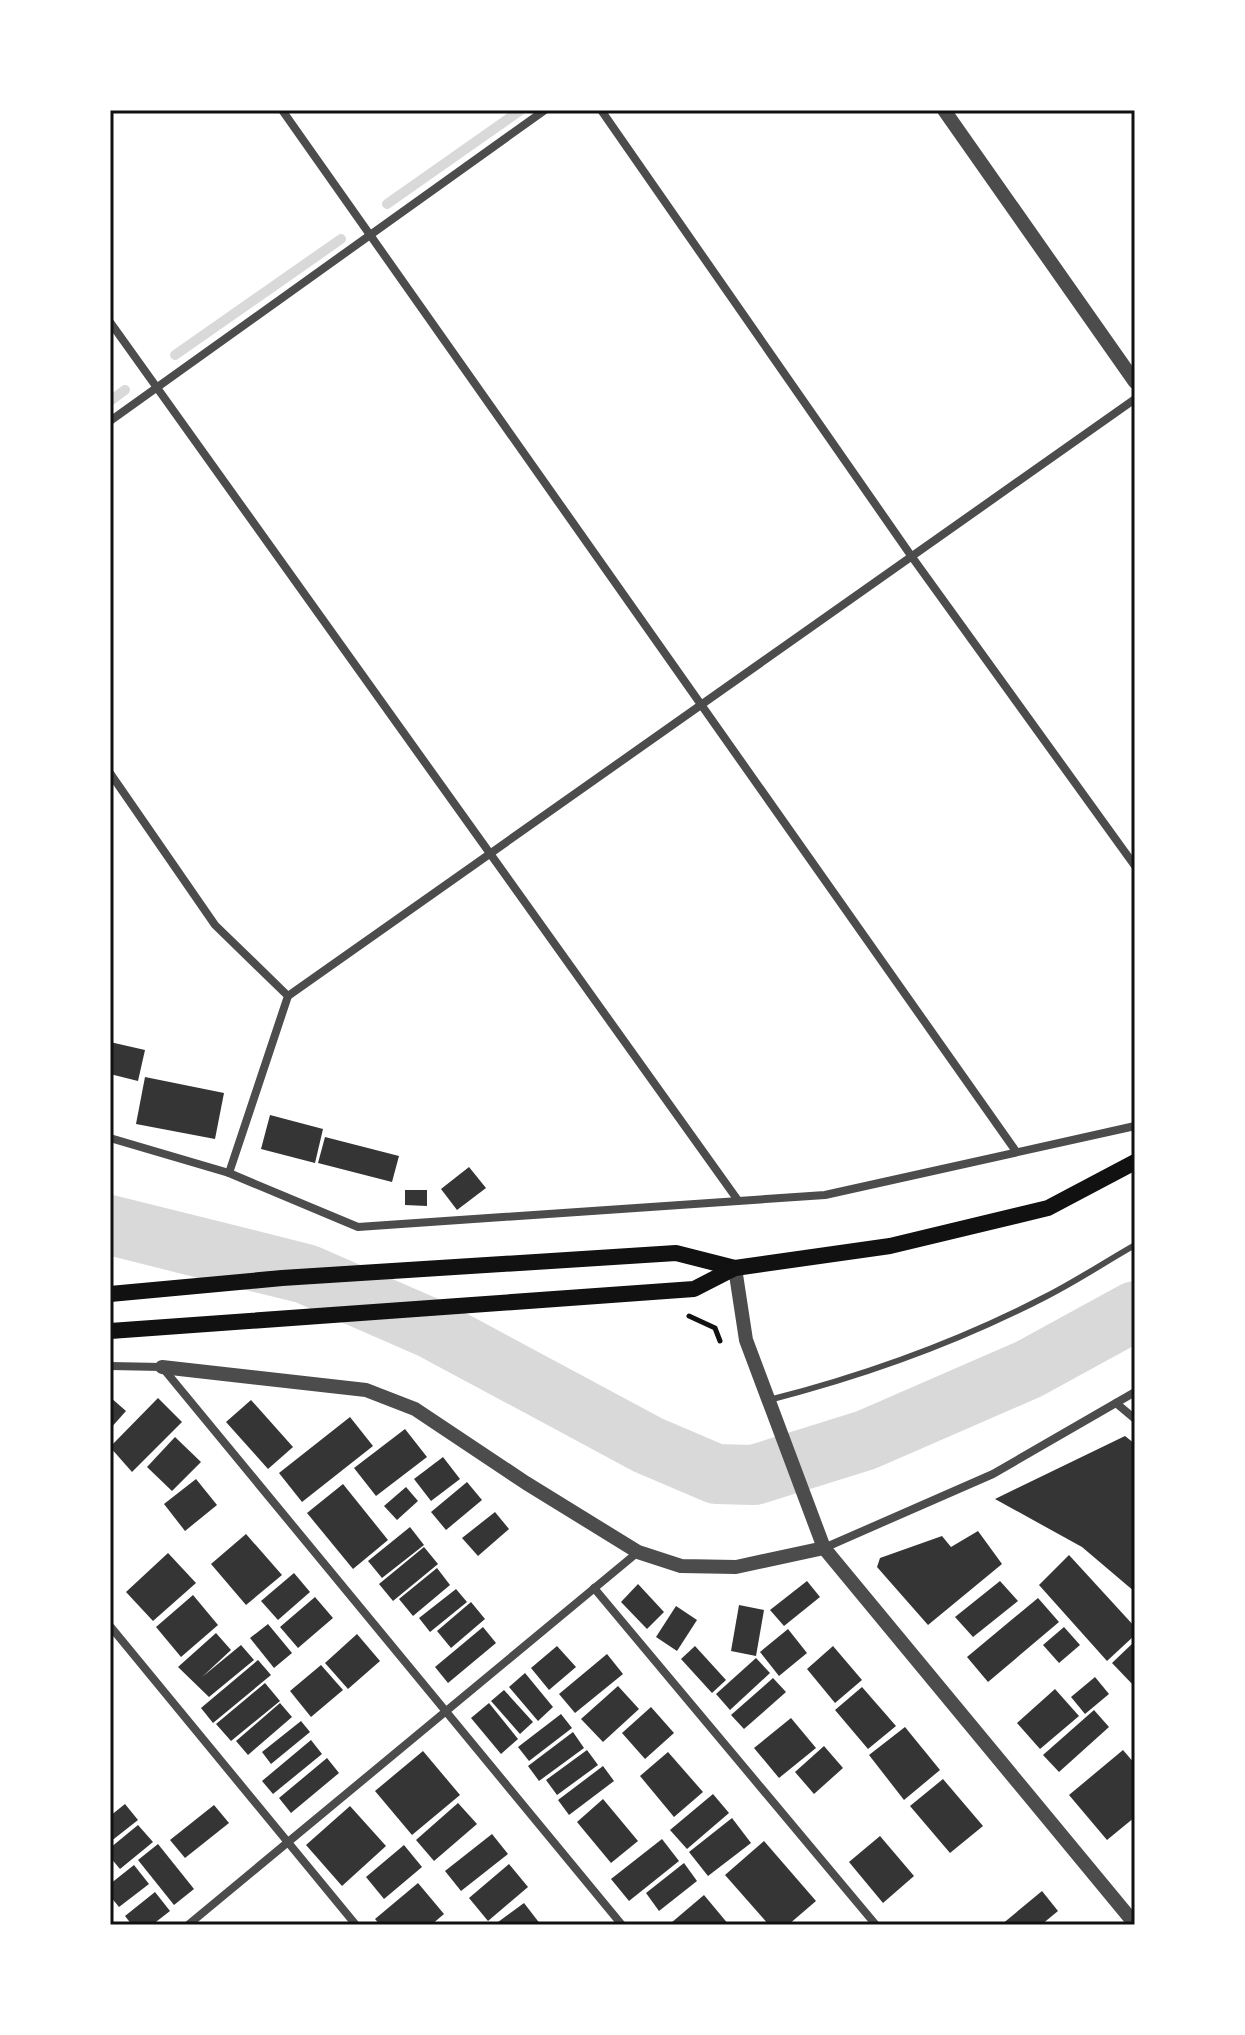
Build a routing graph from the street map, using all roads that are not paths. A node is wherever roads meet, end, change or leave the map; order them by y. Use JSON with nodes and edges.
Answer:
{"nodes":[{"id":1,"x":282,"y":110,"type":"edge"},
{"id":2,"x":545,"y":110,"type":"edge"},
{"id":3,"x":601,"y":110,"type":"edge"},
{"id":4,"x":944,"y":110,"type":"edge"},
{"id":5,"x":373,"y":234,"type":"junction"},
{"id":6,"x":110,"y":322,"type":"edge"},
{"id":7,"x":1135,"y":382,"type":"edge"},
{"id":8,"x":157,"y":388,"type":"junction"},
{"id":9,"x":1135,"y":399,"type":"edge"},
{"id":10,"x":110,"y":421,"type":"edge"},
{"id":11,"x":912,"y":557,"type":"junction"},
{"id":12,"x":704,"y":706,"type":"junction"},
{"id":13,"x":110,"y":773,"type":"edge"},
{"id":14,"x":491,"y":854,"type":"junction"},
{"id":15,"x":1135,"y":866,"type":"edge"},
{"id":16,"x":288,"y":996,"type":"junction"},
{"id":17,"x":1135,"y":1126,"type":"edge"},
{"id":18,"x":110,"y":1138,"type":"edge"},
{"id":19,"x":1015,"y":1150,"type":"junction"},
{"id":20,"x":1135,"y":1162,"type":"edge"},
{"id":21,"x":229,"y":1173,"type":"junction"},
{"id":22,"x":737,"y":1199,"type":"junction"},
{"id":23,"x":1135,"y":1245,"type":"edge"},
{"id":24,"x":735,"y":1268,"type":"junction"},
{"id":25,"x":110,"y":1294,"type":"edge"},
{"id":26,"x":110,"y":1331,"type":"edge"},
{"id":27,"x":110,"y":1366,"type":"edge"},
{"id":28,"x":162,"y":1367,"type":"junction"},
{"id":29,"x":1135,"y":1392,"type":"edge"},
{"id":30,"x":769,"y":1400,"type":"junction"},
{"id":31,"x":1116,"y":1403,"type":"junction"},
{"id":32,"x":1135,"y":1419,"type":"edge"},
{"id":33,"x":824,"y":1548,"type":"junction"},
{"id":34,"x":638,"y":1552,"type":"junction"},
{"id":35,"x":594,"y":1588,"type":"junction"},
{"id":36,"x":110,"y":1626,"type":"edge"},
{"id":37,"x":445,"y":1711,"type":"junction"},
{"id":38,"x":287,"y":1843,"type":"junction"},
{"id":39,"x":1135,"y":1924,"type":"edge"},
{"id":40,"x":188,"y":1925,"type":"edge"},
{"id":41,"x":356,"y":1925,"type":"edge"},
{"id":42,"x":622,"y":1925,"type":"edge"},
{"id":43,"x":876,"y":1925,"type":"edge"}],
"edges":[{"from":1,"to":5,"type":"street"},
{"from":2,"to":5,"type":"street"},
{"from":3,"to":11,"type":"street"},
{"from":4,"to":7,"type":"street"},
{"from":5,"to":8,"type":"street"},
{"from":5,"to":12,"type":"street"},
{"from":6,"to":8,"type":"street"},
{"from":8,"to":10,"type":"street"},
{"from":8,"to":14,"type":"street"},
{"from":9,"to":11,"type":"street"},
{"from":11,"to":12,"type":"street"},
{"from":11,"to":15,"type":"street"},
{"from":12,"to":14,"type":"street"},
{"from":12,"to":19,"type":"street"},
{"from":13,"to":16,"type":"street"},
{"from":14,"to":16,"type":"street"},
{"from":14,"to":22,"type":"street"},
{"from":16,"to":21,"type":"street"},
{"from":17,"to":19,"type":"street"},
{"from":18,"to":21,"type":"street"},
{"from":19,"to":22,"type":"street"},
{"from":20,"to":24,"type":"main road"},
{"from":21,"to":22,"type":"street"},
{"from":23,"to":30,"type":"lane"},
{"from":24,"to":25,"type":"main road"},
{"from":24,"to":26,"type":"main road"},
{"from":24,"to":30,"type":"street"},
{"from":27,"to":28,"type":"street"},
{"from":28,"to":34,"type":"street"},
{"from":28,"to":37,"type":"street"},
{"from":29,"to":31,"type":"street"},
{"from":30,"to":33,"type":"street"},
{"from":31,"to":32,"type":"street"},
{"from":31,"to":33,"type":"street"},
{"from":33,"to":34,"type":"street"},
{"from":33,"to":39,"type":"street"},
{"from":34,"to":35,"type":"street"},
{"from":35,"to":37,"type":"street"},
{"from":35,"to":43,"type":"street"},
{"from":36,"to":38,"type":"street"},
{"from":37,"to":38,"type":"street"},
{"from":37,"to":42,"type":"street"},
{"from":38,"to":40,"type":"street"},
{"from":38,"to":41,"type":"street"}]}
